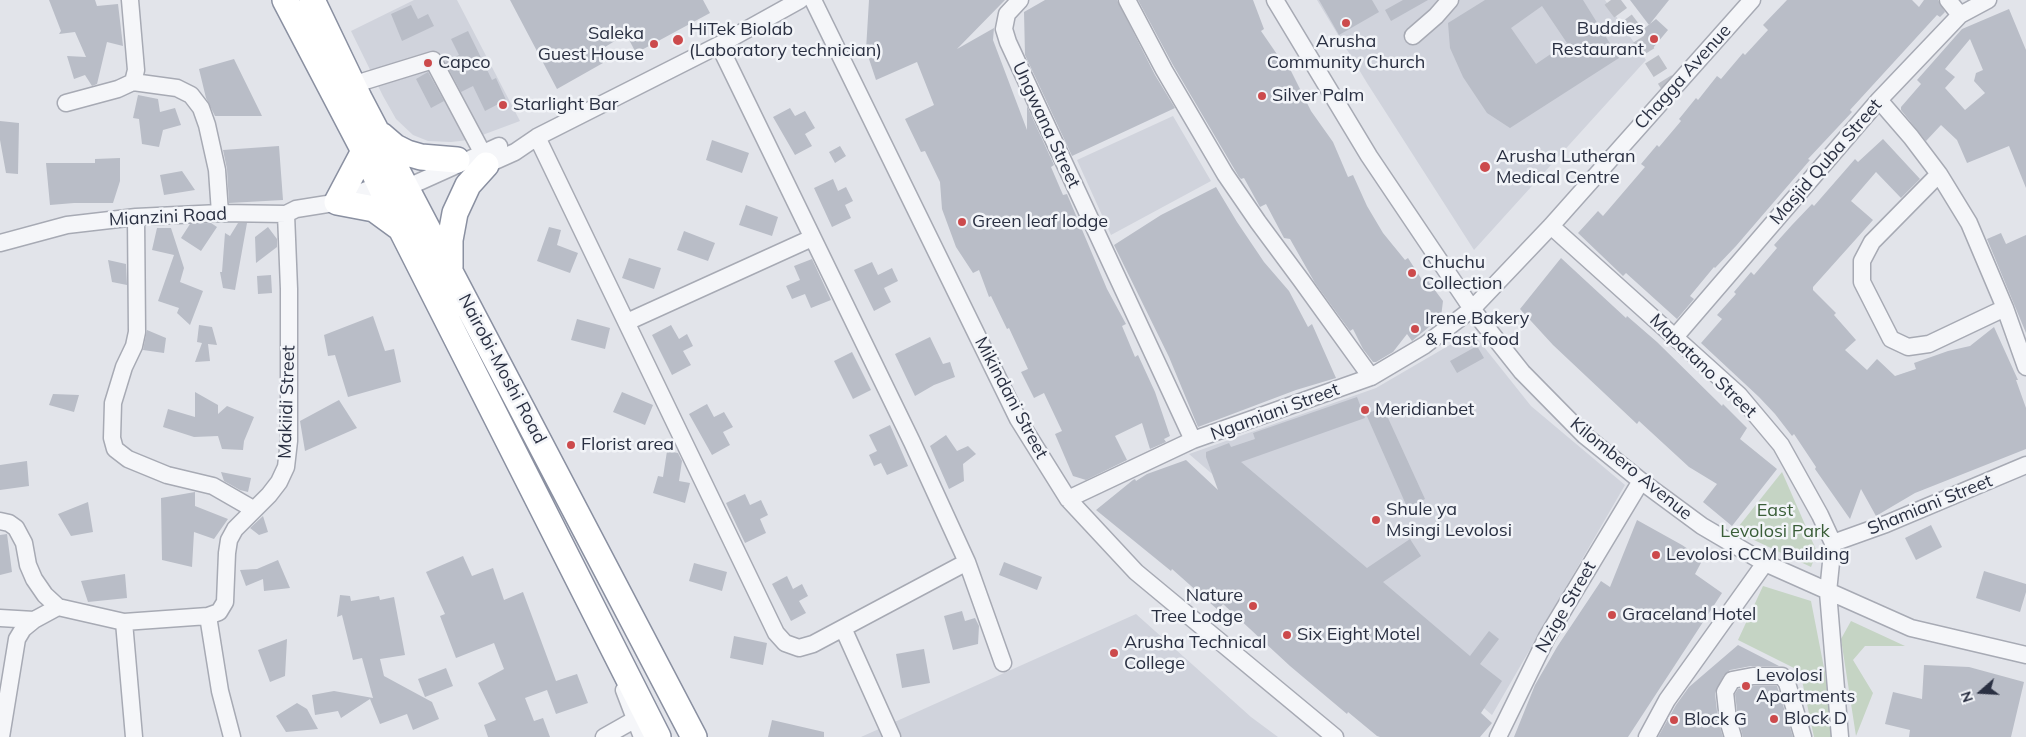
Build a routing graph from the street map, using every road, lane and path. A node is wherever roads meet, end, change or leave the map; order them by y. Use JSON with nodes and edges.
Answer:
{"nodes":[{"id":1,"x":130,"y":0,"type":"edge"},
{"id":2,"x":284,"y":0,"type":"edge"},
{"id":3,"x":312,"y":0,"type":"edge"},
{"id":4,"x":800,"y":0,"type":"edge"},
{"id":5,"x":812,"y":0,"type":"edge"},
{"id":6,"x":1020,"y":0,"type":"edge"},
{"id":7,"x":1127,"y":0,"type":"edge"},
{"id":8,"x":1275,"y":0,"type":"edge"},
{"id":9,"x":1450,"y":0,"type":"edge"},
{"id":10,"x":1752,"y":0,"type":"edge"},
{"id":11,"x":1948,"y":0,"type":"edge"},
{"id":12,"x":1988,"y":0,"type":"edge"},
{"id":13,"x":1960,"y":15,"type":"junction"},
{"id":14,"x":1412,"y":36,"type":"dead end"},
{"id":15,"x":719,"y":45,"type":"junction"},
{"id":16,"x":133,"y":82,"type":"junction"},
{"id":17,"x":352,"y":85,"type":"junction"},
{"id":18,"x":1878,"y":100,"type":"junction"},
{"id":19,"x":66,"y":103,"type":"dead end"},
{"id":20,"x":376,"y":129,"type":"junction"},
{"id":21,"x":537,"y":137,"type":"junction"},
{"id":22,"x":364,"y":151,"type":"junction"},
{"id":23,"x":489,"y":155,"type":"junction"},
{"id":24,"x":457,"y":160,"type":"junction"},
{"id":25,"x":1939,"y":174,"type":"junction"},
{"id":26,"x":393,"y":187,"type":"junction"},
{"id":27,"x":337,"y":202,"type":"junction"},
{"id":28,"x":220,"y":213,"type":"junction"},
{"id":29,"x":286,"y":214,"type":"junction"},
{"id":30,"x":136,"y":217,"type":"junction"},
{"id":31,"x":1550,"y":226,"type":"junction"},
{"id":32,"x":402,"y":230,"type":"junction"},
{"id":33,"x":812,"y":238,"type":"junction"},
{"id":34,"x":0,"y":243,"type":"edge"},
{"id":35,"x":450,"y":271,"type":"junction"},
{"id":36,"x":2005,"y":308,"type":"junction"},
{"id":37,"x":1472,"y":309,"type":"junction"},
{"id":38,"x":627,"y":322,"type":"junction"},
{"id":39,"x":1675,"y":337,"type":"junction"},
{"id":40,"x":2026,"y":368,"type":"edge"},
{"id":41,"x":1371,"y":377,"type":"junction"},
{"id":42,"x":1194,"y":440,"type":"junction"},
{"id":43,"x":2026,"y":465,"type":"edge"},
{"id":44,"x":1641,"y":481,"type":"junction"},
{"id":45,"x":1068,"y":499,"type":"junction"},
{"id":46,"x":253,"y":509,"type":"junction"},
{"id":47,"x":0,"y":521,"type":"edge"},
{"id":48,"x":1833,"y":543,"type":"junction"},
{"id":49,"x":967,"y":562,"type":"junction"},
{"id":50,"x":1765,"y":562,"type":"junction"},
{"id":51,"x":1828,"y":592,"type":"junction"},
{"id":52,"x":58,"y":607,"type":"junction"},
{"id":53,"x":208,"y":616,"type":"junction"},
{"id":54,"x":0,"y":618,"type":"edge"},
{"id":55,"x":34,"y":620,"type":"junction"},
{"id":56,"x":124,"y":622,"type":"junction"},
{"id":57,"x":602,"y":625,"type":"junction"},
{"id":58,"x":843,"y":628,"type":"junction"},
{"id":59,"x":2026,"y":655,"type":"edge"},
{"id":60,"x":1003,"y":663,"type":"dead end"},
{"id":61,"x":634,"y":720,"type":"junction"},
{"id":62,"x":1728,"y":720,"type":"junction"},
{"id":63,"x":1,"y":737,"type":"edge"},
{"id":64,"x":134,"y":737,"type":"edge"},
{"id":65,"x":232,"y":737,"type":"edge"},
{"id":66,"x":604,"y":737,"type":"edge"},
{"id":67,"x":642,"y":737,"type":"edge"},
{"id":68,"x":658,"y":737,"type":"edge"},
{"id":69,"x":694,"y":737,"type":"edge"},
{"id":70,"x":892,"y":737,"type":"edge"},
{"id":71,"x":1335,"y":737,"type":"edge"},
{"id":72,"x":1498,"y":737,"type":"edge"},
{"id":73,"x":1647,"y":737,"type":"edge"},
{"id":74,"x":1718,"y":737,"type":"edge"},
{"id":75,"x":1732,"y":737,"type":"edge"},
{"id":76,"x":1803,"y":737,"type":"edge"},
{"id":77,"x":1840,"y":737,"type":"edge"}],
"edges":[{"from":1,"to":16,"type":"street"},
{"from":2,"to":22,"type":"highway","name":"Nairobi-Moshi Road"},
{"from":3,"to":17,"type":"highway","name":"Nairobi-Moshi Road"},
{"from":4,"to":15,"type":"street"},
{"from":5,"to":45,"type":"street","name":"Mikindani Street"},
{"from":6,"to":42,"type":"street","name":"Ungwana Street"},
{"from":7,"to":41,"type":"street"},
{"from":8,"to":37,"type":"street","name":"Kilombero Avenue"},
{"from":9,"to":14,"type":"street"},
{"from":10,"to":31,"type":"street","name":"Chagga Avenue"},
{"from":11,"to":13,"type":"street"},
{"from":12,"to":13,"type":"street","name":"Masjid Quba Street"},
{"from":13,"to":18,"type":"street","name":"Masjid Quba Street"},
{"from":15,"to":21,"type":"street"},
{"from":15,"to":33,"type":"street"},
{"from":16,"to":19,"type":"street"},
{"from":16,"to":28,"type":"street"},
{"from":17,"to":20,"type":"highway","name":"Nairobi-Moshi Road"},
{"from":17,"to":23,"type":"street"},
{"from":18,"to":25,"type":"street"},
{"from":18,"to":39,"type":"street","name":"Masjid Quba Street"},
{"from":20,"to":24,"type":"highway"},
{"from":20,"to":26,"type":"highway","name":"Nairobi-Moshi Road"},
{"from":21,"to":23,"type":"street"},
{"from":21,"to":23,"type":"street"},
{"from":21,"to":38,"type":"street"},
{"from":22,"to":26,"type":"highway","name":"Nairobi-Moshi Road"},
{"from":22,"to":27,"type":"highway"},
{"from":23,"to":24,"type":"street"},
{"from":23,"to":26,"type":"street"},
{"from":23,"to":35,"type":"highway"},
{"from":24,"to":26,"type":"street"},
{"from":25,"to":36,"type":"street"},
{"from":25,"to":36,"type":"street"},
{"from":26,"to":27,"type":"street","name":"Mianzini Road"},
{"from":26,"to":32,"type":"highway","name":"Nairobi-Moshi Road"},
{"from":26,"to":35,"type":"highway","name":"Nairobi-Moshi Road"},
{"from":27,"to":29,"type":"street","name":"Mianzini Road"},
{"from":27,"to":32,"type":"highway"},
{"from":28,"to":29,"type":"street","name":"Mianzini Road"},
{"from":28,"to":30,"type":"street","name":"Mianzini Road"},
{"from":29,"to":46,"type":"street","name":"Makiidi Street"},
{"from":30,"to":34,"type":"street","name":"Mianzini Road"},
{"from":30,"to":46,"type":"street"},
{"from":31,"to":37,"type":"street","name":"Chagga Avenue"},
{"from":31,"to":39,"type":"street","name":"Mapatano Street"},
{"from":32,"to":57,"type":"highway","name":"Nairobi-Moshi Road"},
{"from":33,"to":38,"type":"street"},
{"from":33,"to":49,"type":"street"},
{"from":35,"to":69,"type":"highway","name":"Nairobi-Moshi Road"},
{"from":36,"to":40,"type":"street"},
{"from":37,"to":41,"type":"street","name":"Ngamiani Street"},
{"from":37,"to":44,"type":"street","name":"Kilombero Avenue"},
{"from":38,"to":58,"type":"street"},
{"from":39,"to":48,"type":"street","name":"Mapatano Street"},
{"from":41,"to":42,"type":"street","name":"Ngamiani Street"},
{"from":42,"to":45,"type":"street","name":"Ngamiani Street"},
{"from":43,"to":48,"type":"street","name":"Shamiani Street"},
{"from":44,"to":50,"type":"street","name":"Kilombero Avenue"},
{"from":44,"to":72,"type":"street","name":"Nzige Street"},
{"from":45,"to":71,"type":"street","name":"Mikindani Street"},
{"from":46,"to":53,"type":"street","name":"Makiidi Street"},
{"from":47,"to":52,"type":"street"},
{"from":48,"to":51,"type":"street"},
{"from":49,"to":58,"type":"street"},
{"from":49,"to":60,"type":"street"},
{"from":50,"to":51,"type":"street","name":"Kilombero Avenue"},
{"from":50,"to":73,"type":"street"},
{"from":51,"to":59,"type":"street","name":"Kilombero Avenue"},
{"from":51,"to":77,"type":"street"},
{"from":52,"to":55,"type":"street"},
{"from":52,"to":56,"type":"street"},
{"from":53,"to":56,"type":"street"},
{"from":53,"to":65,"type":"street"},
{"from":54,"to":55,"type":"street"},
{"from":55,"to":63,"type":"street"},
{"from":56,"to":64,"type":"street"},
{"from":57,"to":61,"type":"street"},
{"from":57,"to":68,"type":"highway","name":"Nairobi-Moshi Road"},
{"from":58,"to":70,"type":"street"},
{"from":61,"to":66,"type":"street"},
{"from":61,"to":67,"type":"street"},
{"from":62,"to":74,"type":"street"},
{"from":62,"to":75,"type":"street"},
{"from":62,"to":76,"type":"street"}]}
